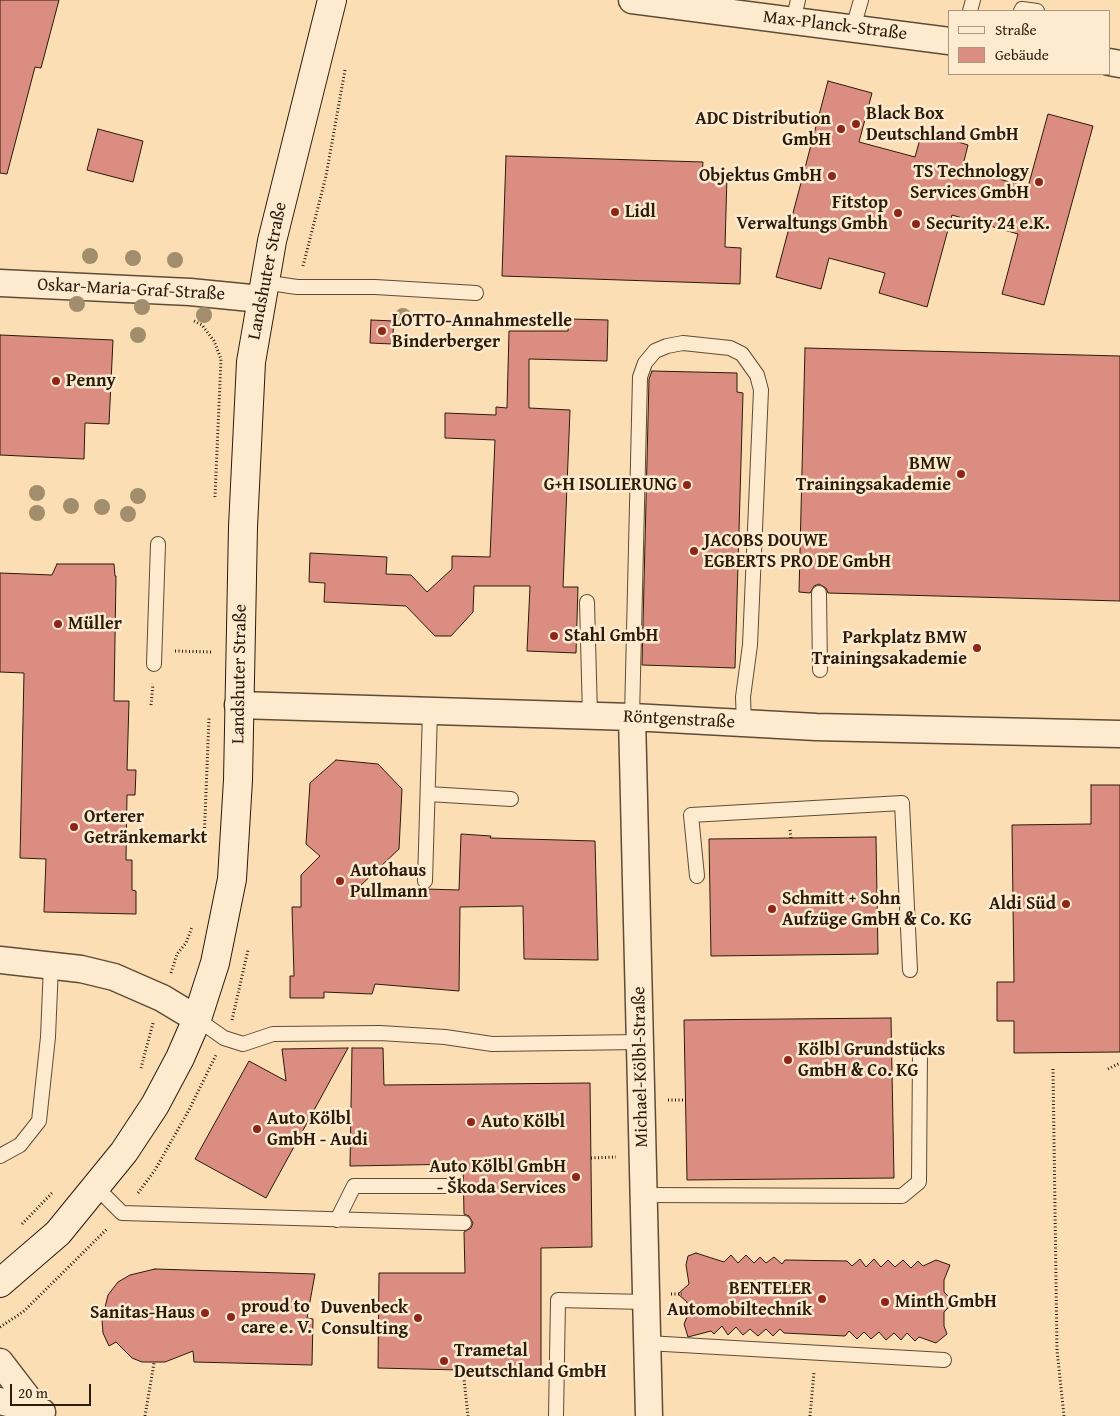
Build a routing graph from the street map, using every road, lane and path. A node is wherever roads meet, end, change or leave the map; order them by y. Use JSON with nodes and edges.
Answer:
{"nodes":[{"id":1,"x":332,"y":0,"type":"edge"},
{"id":2,"x":632,"y":0,"type":"edge"},
{"id":3,"x":860,"y":0,"type":"edge"},
{"id":4,"x":795,"y":10,"type":"edge"},
{"id":5,"x":853,"y":28,"type":"junction"},
{"id":6,"x":948,"y":41,"type":"edge"},
{"id":7,"x":346,"y":67,"type":"dead end"},
{"id":8,"x":312,"y":238,"type":"dead end"},
{"id":9,"x":0,"y":283,"type":"edge"},
{"id":10,"x":262,"y":291,"type":"junction"},
{"id":11,"x":190,"y":292,"type":"junction"},
{"id":12,"x":476,"y":293,"type":"dead end"},
{"id":13,"x":214,"y":501,"type":"dead end"},
{"id":14,"x":158,"y":544,"type":"dead end"},
{"id":15,"x":819,"y":593,"type":"dead end"},
{"id":16,"x":587,"y":602,"type":"dead end"},
{"id":17,"x":212,"y":643,"type":"dead end"},
{"id":18,"x":212,"y":652,"type":"junction"},
{"id":19,"x":154,"y":657,"type":"joint"},
{"id":20,"x":212,"y":661,"type":"dead end"},
{"id":21,"x":820,"y":670,"type":"dead end"},
{"id":22,"x":238,"y":705,"type":"junction"},
{"id":23,"x":430,"y":711,"type":"junction"},
{"id":24,"x":210,"y":713,"type":"dead end"},
{"id":25,"x":590,"y":716,"type":"junction"},
{"id":26,"x":632,"y":718,"type":"junction"},
{"id":27,"x":744,"y":723,"type":"junction"},
{"id":28,"x":1120,"y":734,"type":"edge"},
{"id":29,"x":428,"y":794,"type":"junction"},
{"id":30,"x":511,"y":799,"type":"dead end"},
{"id":31,"x":204,"y":852,"type":"dead end"},
{"id":32,"x":697,"y":876,"type":"dead end"},
{"id":33,"x":425,"y":881,"type":"dead end"},
{"id":34,"x":193,"y":926,"type":"dead end"},
{"id":35,"x":0,"y":960,"type":"edge"},
{"id":36,"x":50,"y":964,"type":"junction"},
{"id":37,"x":910,"y":970,"type":"dead end"},
{"id":38,"x":162,"y":998,"type":"junction"},
{"id":39,"x":196,"y":1019,"type":"junction"},
{"id":40,"x":640,"y":1042,"type":"junction"},
{"id":41,"x":920,"y":1052,"type":"dead end"},
{"id":42,"x":1120,"y":1063,"type":"edge"},
{"id":43,"x":1053,"y":1069,"type":"dead end"},
{"id":44,"x":1108,"y":1069,"type":"dead end"},
{"id":45,"x":140,"y":1071,"type":"dead end"},
{"id":46,"x":662,"y":1100,"type":"dead end"},
{"id":47,"x":686,"y":1100,"type":"dead end"},
{"id":48,"x":0,"y":1156,"type":"edge"},
{"id":49,"x":624,"y":1156,"type":"dead end"},
{"id":50,"x":591,"y":1158,"type":"dead end"},
{"id":51,"x":450,"y":1186,"type":"dead end"},
{"id":52,"x":56,"y":1188,"type":"dead end"},
{"id":53,"x":97,"y":1188,"type":"junction"},
{"id":54,"x":644,"y":1195,"type":"junction"},
{"id":55,"x":337,"y":1220,"type":"junction"},
{"id":56,"x":464,"y":1223,"type":"dead end"},
{"id":57,"x":21,"y":1226,"type":"dead end"},
{"id":58,"x":0,"y":1283,"type":"edge"},
{"id":59,"x":646,"y":1302,"type":"junction"},
{"id":60,"x":647,"y":1343,"type":"junction"},
{"id":61,"x":944,"y":1360,"type":"dead end"},
{"id":62,"x":0,"y":1362,"type":"edge"},
{"id":63,"x":154,"y":1363,"type":"dead end"},
{"id":64,"x":814,"y":1369,"type":"dead end"},
{"id":65,"x":463,"y":1370,"type":"dead end"},
{"id":66,"x":0,"y":1401,"type":"edge"},
{"id":67,"x":43,"y":1413,"type":"edge"},
{"id":68,"x":145,"y":1416,"type":"edge"},
{"id":69,"x":468,"y":1416,"type":"edge"},
{"id":70,"x":556,"y":1416,"type":"edge"},
{"id":71,"x":649,"y":1416,"type":"edge"},
{"id":72,"x":810,"y":1416,"type":"edge"},
{"id":73,"x":1064,"y":1416,"type":"edge"}],
"edges":[{"from":1,"to":10,"type":"main road","name":"Landshuter Straße"},
{"from":2,"to":4,"type":"street","name":"Max-Planck-Straße"},
{"from":3,"to":5,"type":"lane"},
{"from":4,"to":5,"type":"street","name":"Max-Planck-Straße"},
{"from":5,"to":6,"type":"street","name":"Max-Planck-Straße"},
{"from":7,"to":8,"type":"path"},
{"from":9,"to":11,"type":"street","name":"Oskar-Maria-Graf-Straße"},
{"from":10,"to":11,"type":"street","name":"Oskar-Maria-Graf-Straße"},
{"from":10,"to":12,"type":"lane"},
{"from":10,"to":22,"type":"main road","name":"Landshuter Straße"},
{"from":11,"to":13,"type":"path"},
{"from":14,"to":19,"type":"lane"},
{"from":15,"to":21,"type":"lane"},
{"from":16,"to":25,"type":"lane"},
{"from":17,"to":18,"type":"path","name":"Landshuter Straße"},
{"from":18,"to":19,"type":"path"},
{"from":18,"to":20,"type":"path","name":"Landshuter Straße"},
{"from":22,"to":23,"type":"street","name":"Röntgenstraße"},
{"from":22,"to":39,"type":"main road","name":"Landshuter Straße"},
{"from":23,"to":25,"type":"street","name":"Röntgenstraße"},
{"from":23,"to":29,"type":"lane"},
{"from":24,"to":31,"type":"path","name":"Landshuter Straße"},
{"from":25,"to":26,"type":"street","name":"Röntgenstraße"},
{"from":26,"to":27,"type":"street","name":"Röntgenstraße"},
{"from":26,"to":27,"type":"lane"},
{"from":26,"to":40,"type":"street","name":"Michael-Kölbl-Straße"},
{"from":27,"to":28,"type":"street","name":"Röntgenstraße"},
{"from":29,"to":30,"type":"lane"},
{"from":29,"to":33,"type":"lane"},
{"from":32,"to":37,"type":"lane"},
{"from":34,"to":38,"type":"path"},
{"from":35,"to":36,"type":"street"},
{"from":36,"to":38,"type":"street"},
{"from":36,"to":48,"type":"lane"},
{"from":38,"to":39,"type":"street"},
{"from":38,"to":45,"type":"path"},
{"from":39,"to":40,"type":"lane"},
{"from":39,"to":53,"type":"main road","name":"Landshuter Straße"},
{"from":40,"to":54,"type":"street","name":"Michael-Kölbl-Straße"},
{"from":41,"to":54,"type":"lane"},
{"from":42,"to":44,"type":"path"},
{"from":43,"to":73,"type":"path"},
{"from":46,"to":47,"type":"path"},
{"from":49,"to":50,"type":"path"},
{"from":51,"to":55,"type":"lane"},
{"from":52,"to":57,"type":"path"},
{"from":53,"to":55,"type":"lane"},
{"from":53,"to":58,"type":"main road","name":"Landshuter Straße"},
{"from":54,"to":59,"type":"street","name":"Michael-Kölbl-Straße"},
{"from":55,"to":56,"type":"lane"},
{"from":59,"to":60,"type":"street","name":"Michael-Kölbl-Straße"},
{"from":59,"to":70,"type":"lane"},
{"from":60,"to":61,"type":"lane"},
{"from":60,"to":71,"type":"street","name":"Michael-Kölbl-Straße"},
{"from":62,"to":67,"type":"street"},
{"from":63,"to":68,"type":"path"},
{"from":64,"to":72,"type":"path"},
{"from":65,"to":69,"type":"path"},
{"from":66,"to":67,"type":"street"}]}
